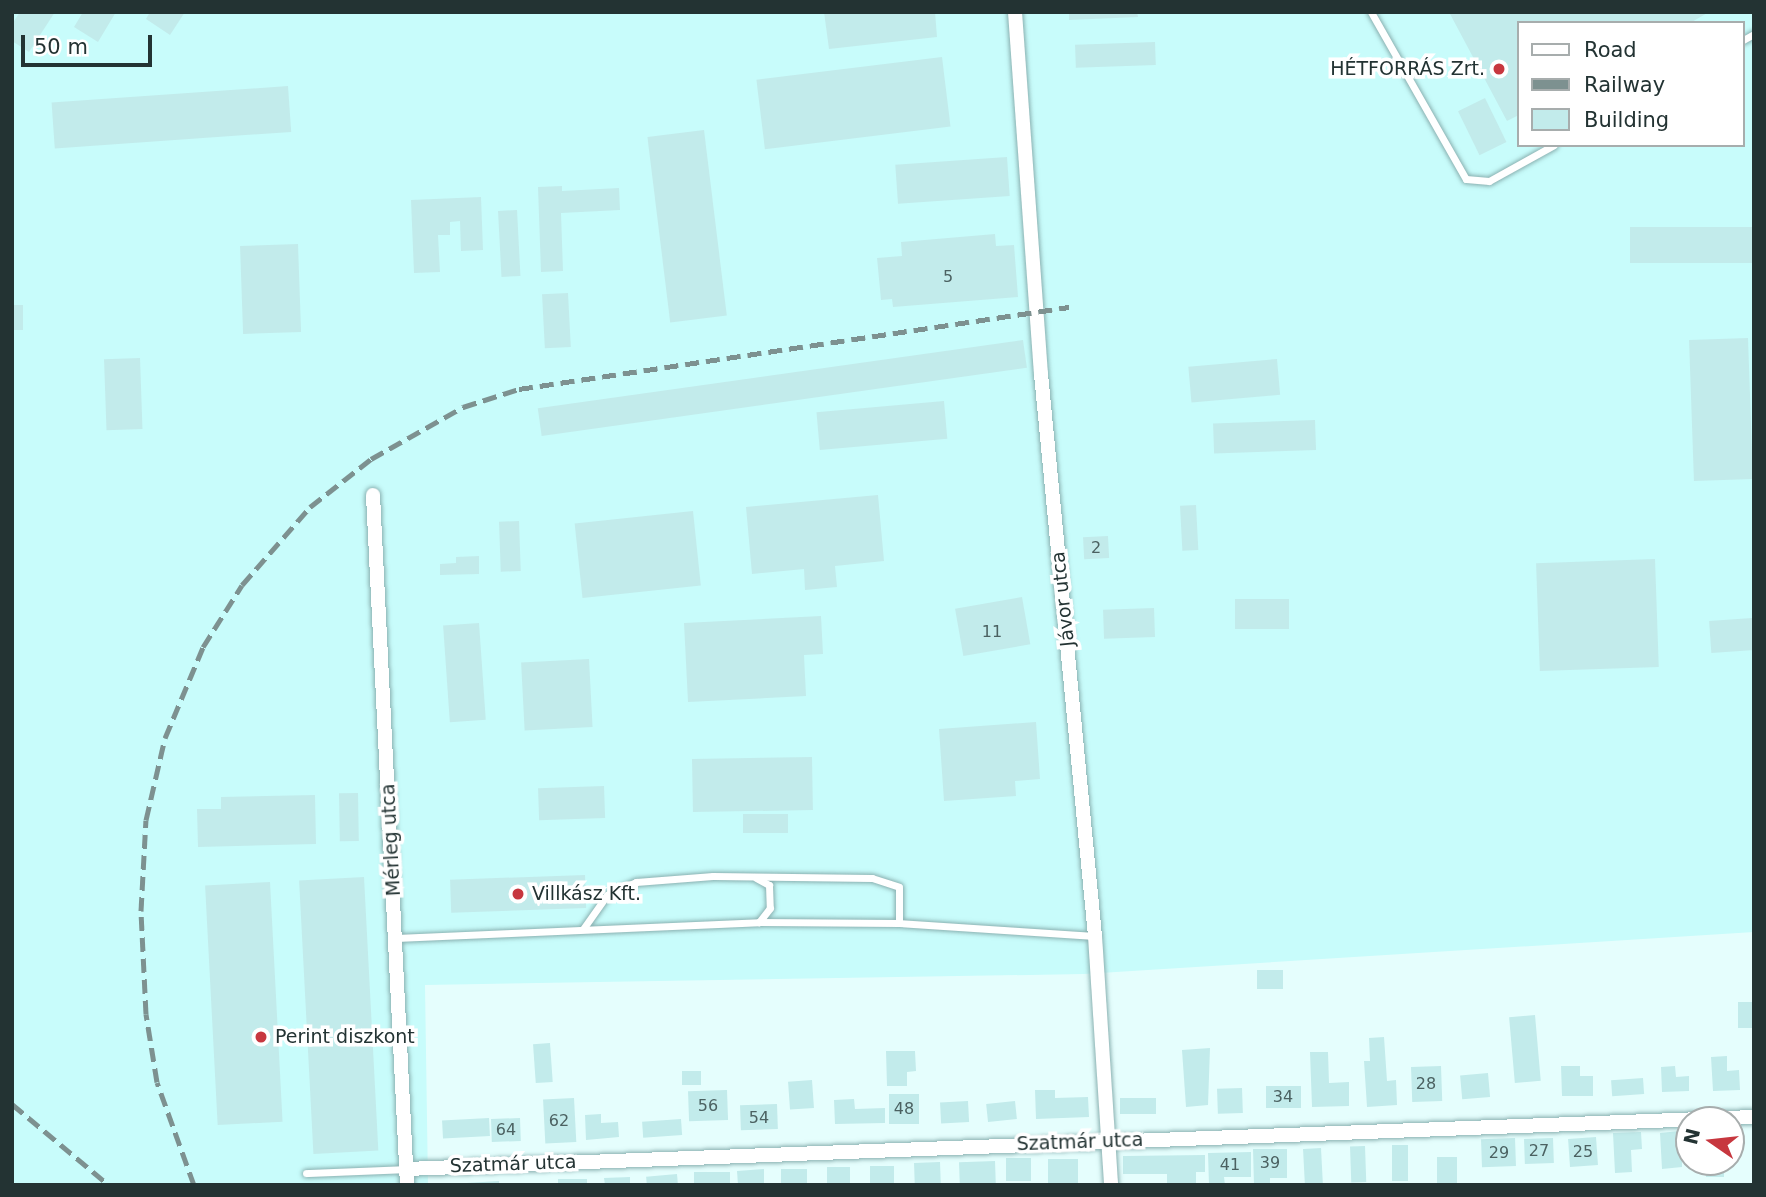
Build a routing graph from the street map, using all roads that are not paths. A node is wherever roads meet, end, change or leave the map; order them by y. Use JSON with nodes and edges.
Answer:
{"nodes":[{"id":1,"x":1015,"y":12,"type":"edge"},
{"id":2,"x":1371,"y":12,"type":"edge"},
{"id":3,"x":1550,"y":147,"type":"edge"},
{"id":4,"x":373,"y":495,"type":"dead end"},
{"id":5,"x":753,"y":877,"type":"junction"},
{"id":6,"x":759,"y":922,"type":"junction"},
{"id":7,"x":899,"y":923,"type":"junction"},
{"id":8,"x":583,"y":929,"type":"junction"},
{"id":9,"x":1095,"y":936,"type":"junction"},
{"id":10,"x":396,"y":938,"type":"junction"},
{"id":11,"x":1754,"y":1117,"type":"edge"},
{"id":12,"x":1108,"y":1141,"type":"junction"},
{"id":13,"x":406,"y":1169,"type":"junction"},
{"id":14,"x":306,"y":1173,"type":"dead end"},
{"id":15,"x":407,"y":1185,"type":"edge"},
{"id":16,"x":1111,"y":1185,"type":"edge"}],
"edges":[{"from":1,"to":9,"type":"street","name":"Jávor utca"},
{"from":2,"to":3,"type":"lane"},
{"from":4,"to":10,"type":"street","name":"Mérleg utca"},
{"from":5,"to":6,"type":"lane"},
{"from":5,"to":7,"type":"lane"},
{"from":5,"to":8,"type":"lane"},
{"from":6,"to":7,"type":"lane"},
{"from":6,"to":8,"type":"lane"},
{"from":7,"to":9,"type":"lane"},
{"from":8,"to":10,"type":"lane"},
{"from":9,"to":12,"type":"street","name":"Jávor utca"},
{"from":10,"to":13,"type":"street","name":"Mérleg utca"},
{"from":11,"to":12,"type":"street","name":"Szatmár utca"},
{"from":12,"to":13,"type":"street","name":"Szatmár utca"},
{"from":12,"to":16,"type":"street","name":"Jávor utca"},
{"from":13,"to":14,"type":"lane"},
{"from":13,"to":15,"type":"street","name":"Mérleg utca"}]}
